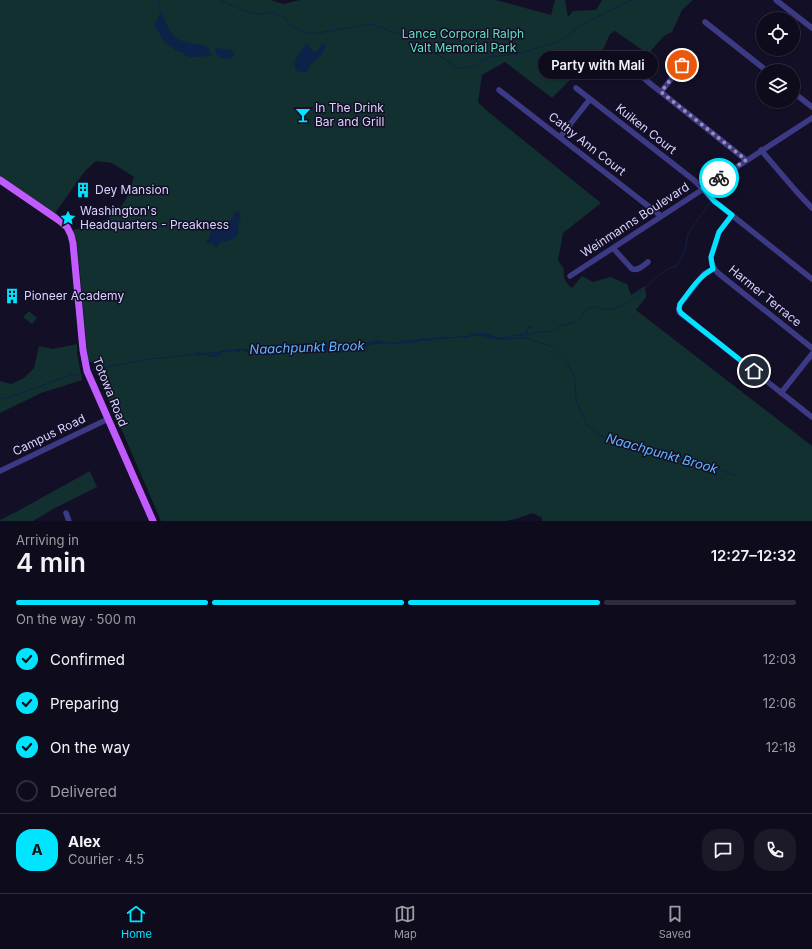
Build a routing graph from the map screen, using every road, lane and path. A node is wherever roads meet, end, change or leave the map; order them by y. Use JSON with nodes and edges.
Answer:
{"nodes":[{"id":1,"x":776,"y":0,"type":"edge"},
{"id":2,"x":705,"y":22,"type":"dead end"},
{"id":3,"x":812,"y":28,"type":"edge"},
{"id":4,"x":611,"y":53,"type":"dead end"},
{"id":5,"x":758,"y":64,"type":"edge"},
{"id":6,"x":682,"y":65,"type":"dead end"},
{"id":7,"x":576,"y":88,"type":"dead end"},
{"id":8,"x":499,"y":90,"type":"dead end"},
{"id":9,"x":661,"y":92,"type":"junction"},
{"id":10,"x":800,"y":98,"type":"edge"},
{"id":11,"x":590,"y":99,"type":"junction"},
{"id":12,"x":812,"y":107,"type":"edge"},
{"id":13,"x":812,"y":118,"type":"edge"},
{"id":14,"x":560,"y":137,"type":"junction"},
{"id":15,"x":762,"y":150,"type":"junction"},
{"id":16,"x":746,"y":160,"type":"junction"},
{"id":17,"x":0,"y":180,"type":"edge"},
{"id":18,"x":703,"y":188,"type":"junction"},
{"id":19,"x":812,"y":208,"type":"edge"},
{"id":20,"x":732,"y":215,"type":"junction"},
{"id":21,"x":661,"y":216,"type":"junction"},
{"id":22,"x":613,"y":248,"type":"junction"},
{"id":23,"x":648,"y":262,"type":"dead end"},
{"id":24,"x":713,"y":269,"type":"junction"},
{"id":25,"x":570,"y":276,"type":"dead end"},
{"id":26,"x":812,"y":279,"type":"edge"},
{"id":27,"x":812,"y":348,"type":"edge"},
{"id":28,"x":812,"y":354,"type":"edge"},
{"id":29,"x":781,"y":393,"type":"junction"},
{"id":30,"x":812,"y":417,"type":"edge"},
{"id":31,"x":108,"y":419,"type":"junction"},
{"id":32,"x":0,"y":471,"type":"edge"},
{"id":33,"x":66,"y":513,"type":"dead end"},
{"id":34,"x":69,"y":521,"type":"edge"},
{"id":35,"x":153,"y":521,"type":"edge"}],
"edges":[{"from":1,"to":3,"type":"street"},
{"from":2,"to":5,"type":"street"},
{"from":4,"to":9,"type":"street"},
{"from":6,"to":9,"type":"street"},
{"from":7,"to":11,"type":"street","name":"Kuiken Court"},
{"from":8,"to":14,"type":"street","name":"Cathy Ann Court"},
{"from":9,"to":16,"type":"street"},
{"from":10,"to":12,"type":"street"},
{"from":11,"to":14,"type":"street"},
{"from":11,"to":18,"type":"street","name":"Kuiken Court"},
{"from":13,"to":15,"type":"street","name":"Weinmanns Boulevard"},
{"from":14,"to":21,"type":"street","name":"Cathy Ann Court"},
{"from":15,"to":16,"type":"street","name":"Weinmanns Boulevard"},
{"from":15,"to":19,"type":"street"},
{"from":16,"to":18,"type":"street","name":"Weinmanns Boulevard"},
{"from":17,"to":31,"type":"main road","name":"Totowa Road"},
{"from":18,"to":20,"type":"street","name":"Kuiken Court"},
{"from":18,"to":21,"type":"street","name":"Weinmanns Boulevard"},
{"from":20,"to":24,"type":"street","name":"Harmer Terrace"},
{"from":20,"to":26,"type":"street","name":"Kuiken Court"},
{"from":21,"to":22,"type":"street","name":"Weinmanns Boulevard"},
{"from":22,"to":23,"type":"street"},
{"from":22,"to":25,"type":"street","name":"Weinmanns Boulevard"},
{"from":24,"to":27,"type":"street","name":"Harmer Terrace"},
{"from":24,"to":29,"type":"street"},
{"from":28,"to":29,"type":"street"},
{"from":29,"to":30,"type":"street"},
{"from":31,"to":32,"type":"street","name":"Campus Road"},
{"from":31,"to":35,"type":"main road","name":"Totowa Road"},
{"from":33,"to":34,"type":"street"}]}
